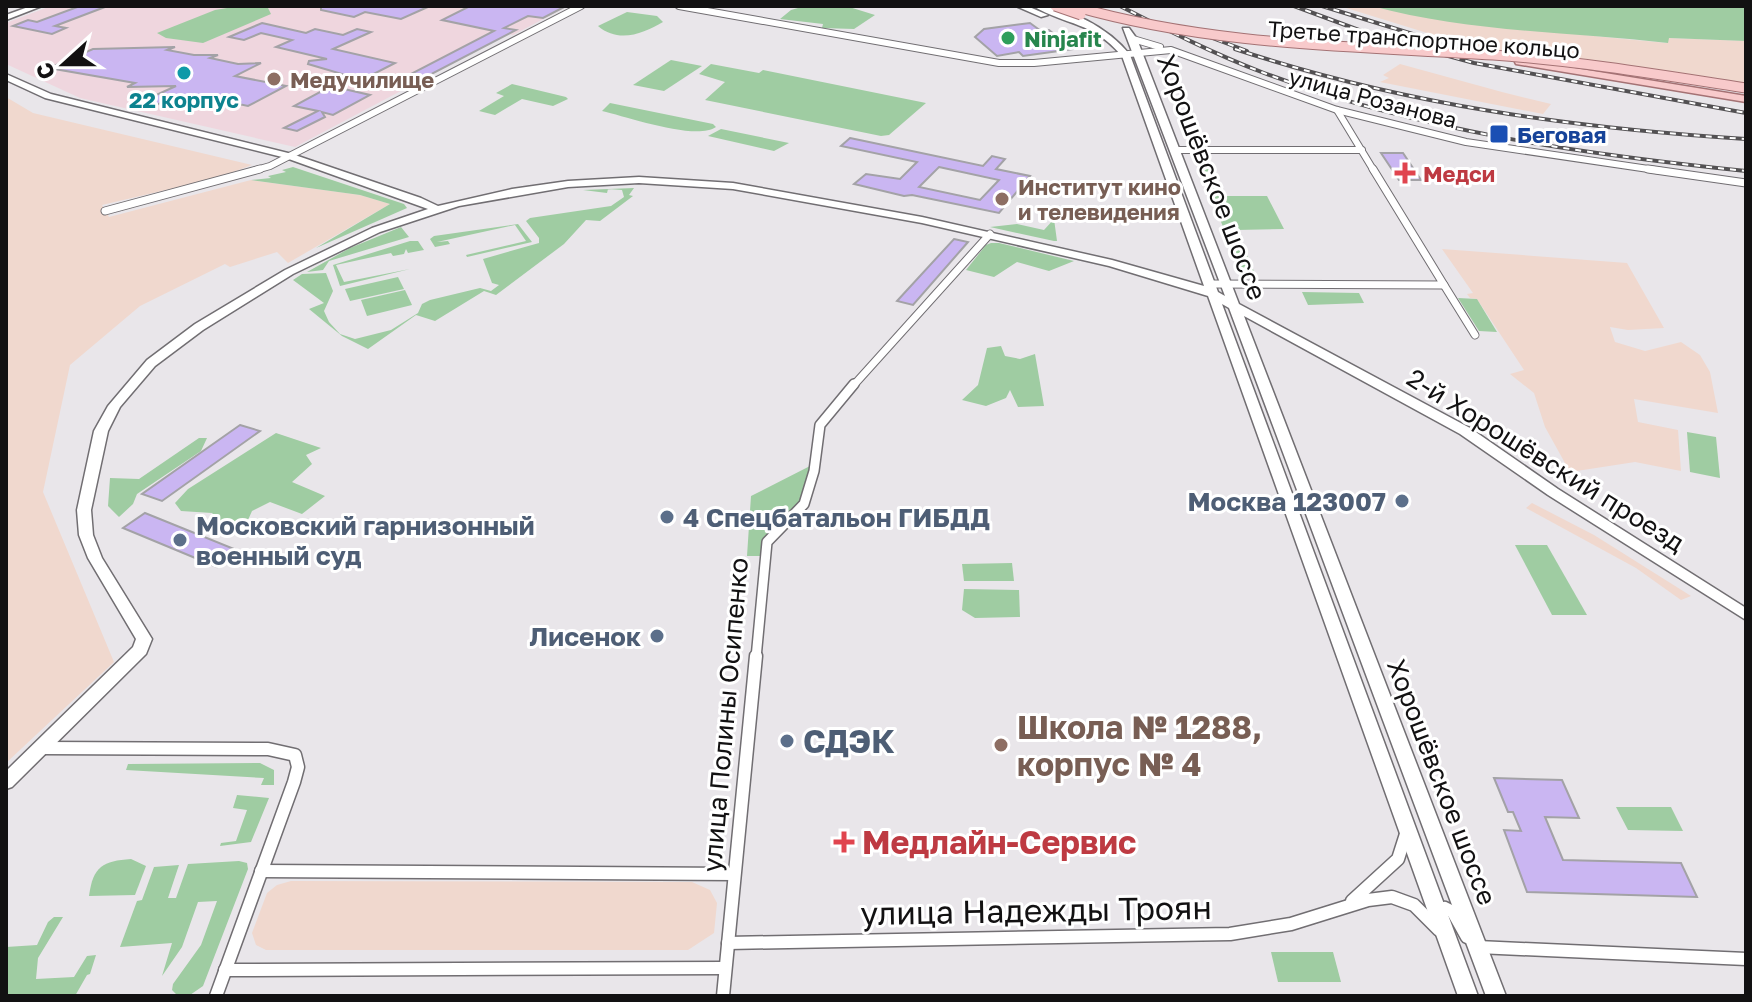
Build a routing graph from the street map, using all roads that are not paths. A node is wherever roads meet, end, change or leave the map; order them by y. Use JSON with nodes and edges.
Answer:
{"nodes":[{"id":1,"x":38,"y":6,"type":"edge"},
{"id":2,"x":581,"y":6,"type":"edge"},
{"id":3,"x":679,"y":6,"type":"edge"},
{"id":4,"x":1020,"y":6,"type":"edge"},
{"id":5,"x":1037,"y":6,"type":"edge"},
{"id":6,"x":1055,"y":6,"type":"edge"},
{"id":7,"x":1073,"y":6,"type":"edge"},
{"id":8,"x":1096,"y":6,"type":"edge"},
{"id":9,"x":1105,"y":12,"type":"dead end"},
{"id":10,"x":6,"y":18,"type":"edge"},
{"id":11,"x":1126,"y":30,"type":"dead end"},
{"id":12,"x":1133,"y":39,"type":"junction"},
{"id":13,"x":1176,"y":51,"type":"junction"},
{"id":14,"x":1132,"y":54,"type":"junction"},
{"id":15,"x":6,"y":77,"type":"edge"},
{"id":16,"x":1746,"y":93,"type":"edge"},
{"id":17,"x":1337,"y":110,"type":"junction"},
{"id":18,"x":1175,"y":150,"type":"junction"},
{"id":19,"x":1362,"y":150,"type":"junction"},
{"id":20,"x":289,"y":156,"type":"junction"},
{"id":21,"x":1746,"y":183,"type":"edge"},
{"id":22,"x":436,"y":209,"type":"junction"},
{"id":23,"x":105,"y":211,"type":"dead end"},
{"id":24,"x":990,"y":234,"type":"junction"},
{"id":25,"x":1167,"y":278,"type":"junction"},
{"id":26,"x":1209,"y":284,"type":"junction"},
{"id":27,"x":1227,"y":285,"type":"junction"},
{"id":28,"x":1444,"y":285,"type":"junction"},
{"id":29,"x":1234,"y":305,"type":"junction"},
{"id":30,"x":1475,"y":335,"type":"dead end"},
{"id":31,"x":1297,"y":527,"type":"junction"},
{"id":32,"x":1317,"y":527,"type":"junction"},
{"id":33,"x":1304,"y":548,"type":"junction"},
{"id":34,"x":1330,"y":560,"type":"junction"},
{"id":35,"x":1746,"y":615,"type":"edge"},
{"id":36,"x":42,"y":748,"type":"junction"},
{"id":37,"x":6,"y":782,"type":"edge"},
{"id":38,"x":1424,"y":809,"type":"junction"},
{"id":39,"x":1403,"y":816,"type":"junction"},
{"id":40,"x":261,"y":871,"type":"junction"},
{"id":41,"x":734,"y":874,"type":"junction"},
{"id":42,"x":1342,"y":907,"type":"junction"},
{"id":43,"x":1439,"y":915,"type":"junction"},
{"id":44,"x":728,"y":943,"type":"junction"},
{"id":45,"x":1450,"y":944,"type":"junction"},
{"id":46,"x":1478,"y":949,"type":"junction"},
{"id":47,"x":1746,"y":959,"type":"edge"},
{"id":48,"x":725,"y":968,"type":"junction"},
{"id":49,"x":225,"y":970,"type":"junction"},
{"id":50,"x":216,"y":996,"type":"edge"},
{"id":51,"x":723,"y":996,"type":"edge"},
{"id":52,"x":1468,"y":996,"type":"edge"},
{"id":53,"x":1496,"y":996,"type":"edge"}],
"edges":[{"from":1,"to":10,"type":"main road"},
{"from":2,"to":20,"type":"street"},
{"from":3,"to":14,"type":"street","name":"улица Розанова"},
{"from":4,"to":14,"type":"main road"},
{"from":5,"to":14,"type":"main road"},
{"from":6,"to":16,"type":"main road","name":"Третье транспортное кольцо","bridge":true},
{"from":7,"to":16,"type":"main road","name":"Третье транспортное кольцо","bridge":true},
{"from":8,"to":9,"type":"main road"},
{"from":11,"to":12,"type":"main road"},
{"from":12,"to":13,"type":"street"},
{"from":12,"to":14,"type":"main road"},
{"from":13,"to":14,"type":"street","name":"улица Розанова"},
{"from":13,"to":17,"type":"street","name":"улица Розанова"},
{"from":14,"to":18,"type":"main road","name":"Хорошёвское шоссе"},
{"from":14,"to":26,"type":"main road","name":"Хорошёвское шоссе"},
{"from":15,"to":20,"type":"main road"},
{"from":17,"to":19,"type":"street"},
{"from":17,"to":21,"type":"street","name":"улица Розанова"},
{"from":18,"to":19,"type":"street"},
{"from":18,"to":27,"type":"main road","name":"Хорошёвское шоссе"},
{"from":19,"to":28,"type":"street"},
{"from":20,"to":22,"type":"main road"},
{"from":20,"to":23,"type":"street"},
{"from":22,"to":24,"type":"main road","name":"2-й Хорошёвский проезд"},
{"from":22,"to":36,"type":"main road","name":"2-й Хорошёвский проезд"},
{"from":24,"to":25,"type":"main road","name":"2-й Хорошёвский проезд"},
{"from":24,"to":41,"type":"street","name":"улица Полины Осипенко"},
{"from":25,"to":26,"type":"main road","name":"2-й Хорошёвский проезд"},
{"from":25,"to":26,"type":"main road"},
{"from":26,"to":27,"type":"main road"},
{"from":26,"to":29,"type":"main road","name":"2-й Хорошёвский проезд"},
{"from":26,"to":31,"type":"main road","name":"Хорошёвское шоссе"},
{"from":27,"to":28,"type":"street"},
{"from":27,"to":29,"type":"main road","name":"Хорошёвское шоссе"},
{"from":28,"to":30,"type":"street"},
{"from":29,"to":32,"type":"main road","name":"Хорошёвское шоссе"},
{"from":29,"to":35,"type":"main road","name":"2-й Хорошёвский проезд"},
{"from":31,"to":32,"type":"street"},
{"from":31,"to":33,"type":"main road","name":"Хорошёвское шоссе"},
{"from":32,"to":34,"type":"main road","name":"Хорошёвское шоссе"},
{"from":33,"to":34,"type":"street"},
{"from":33,"to":39,"type":"main road","name":"Хорошёвское шоссе"},
{"from":34,"to":38,"type":"main road","name":"Хорошёвское шоссе"},
{"from":36,"to":37,"type":"main road"},
{"from":36,"to":40,"type":"street"},
{"from":38,"to":39,"type":"street"},
{"from":38,"to":46,"type":"main road","name":"Хорошёвское шоссе"},
{"from":39,"to":42,"type":"street","name":"улица Надежды Троян"},
{"from":39,"to":43,"type":"main road","name":"Хорошёвское шоссе"},
{"from":40,"to":41,"type":"street"},
{"from":40,"to":49,"type":"street"},
{"from":41,"to":44,"type":"street","name":"улица Полины Осипенко"},
{"from":42,"to":44,"type":"street","name":"улица Надежды Троян"},
{"from":42,"to":45,"type":"street","name":"улица Надежды Троян"},
{"from":43,"to":45,"type":"main road","name":"Хорошёвское шоссе"},
{"from":43,"to":46,"type":"street"},
{"from":44,"to":48,"type":"street","name":"улица Полины Осипенко"},
{"from":45,"to":52,"type":"main road","name":"Хорошёвское шоссе"},
{"from":46,"to":47,"type":"street"},
{"from":46,"to":53,"type":"main road","name":"Хорошёвское шоссе"},
{"from":48,"to":49,"type":"street"},
{"from":48,"to":51,"type":"street","name":"улица Полины Осипенко"},
{"from":49,"to":50,"type":"street"}]}
